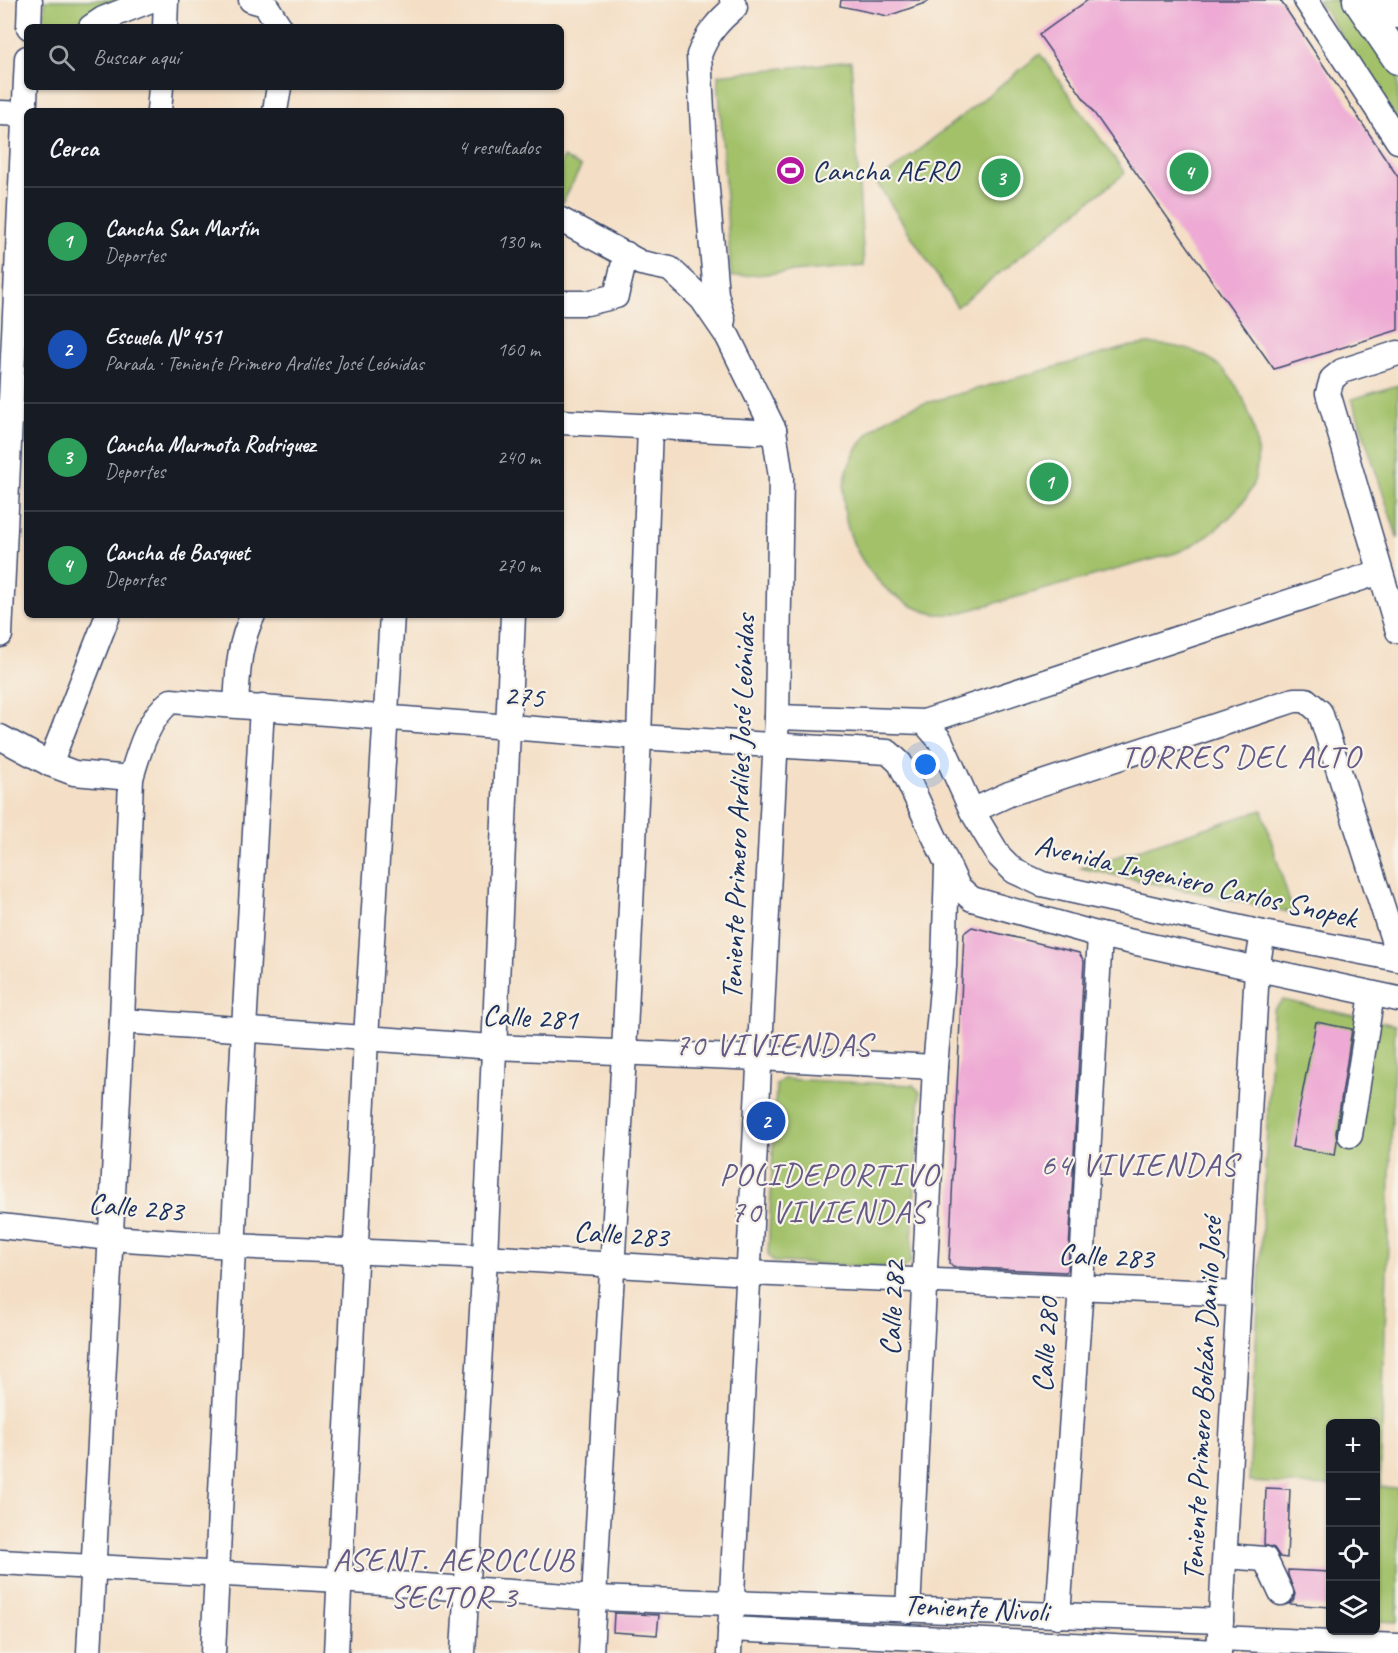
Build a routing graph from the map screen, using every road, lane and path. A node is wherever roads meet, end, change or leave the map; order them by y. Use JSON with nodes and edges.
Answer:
{"nodes":[{"id":1,"x":30,"y":0,"type":"edge"},
{"id":2,"x":151,"y":0,"type":"edge"},
{"id":3,"x":166,"y":0,"type":"edge"},
{"id":4,"x":251,"y":0,"type":"edge"},
{"id":5,"x":732,"y":0,"type":"edge"},
{"id":6,"x":1306,"y":0,"type":"edge"},
{"id":7,"x":1358,"y":0,"type":"edge"},
{"id":8,"x":1390,"y":0,"type":"edge"},
{"id":9,"x":1398,"y":13,"type":"edge"},
{"id":10,"x":28,"y":24,"type":"edge"},
{"id":11,"x":96,"y":24,"type":"edge"},
{"id":12,"x":165,"y":24,"type":"edge"},
{"id":13,"x":278,"y":24,"type":"edge"},
{"id":14,"x":1398,"y":58,"type":"edge"},
{"id":15,"x":26,"y":90,"type":"edge"},
{"id":16,"x":161,"y":90,"type":"edge"},
{"id":17,"x":278,"y":90,"type":"edge"},
{"id":18,"x":24,"y":108,"type":"edge"},
{"id":19,"x":159,"y":108,"type":"edge"},
{"id":20,"x":276,"y":108,"type":"edge"},
{"id":21,"x":0,"y":113,"type":"edge"},
{"id":22,"x":24,"y":114,"type":"joint"},
{"id":23,"x":1398,"y":141,"type":"edge"},
{"id":24,"x":564,"y":222,"type":"edge"},
{"id":25,"x":16,"y":237,"type":"edge"},
{"id":26,"x":626,"y":254,"type":"junction"},
{"id":27,"x":564,"y":303,"type":"edge"},
{"id":28,"x":728,"y":337,"type":"junction"},
{"id":29,"x":21,"y":341,"type":"edge"},
{"id":30,"x":1398,"y":353,"type":"edge"},
{"id":31,"x":564,"y":422,"type":"edge"},
{"id":32,"x":650,"y":426,"type":"junction"},
{"id":33,"x":774,"y":430,"type":"junction"},
{"id":34,"x":1380,"y":572,"type":"junction"},
{"id":35,"x":107,"y":618,"type":"edge"},
{"id":36,"x":251,"y":618,"type":"edge"},
{"id":37,"x":392,"y":618,"type":"edge"},
{"id":38,"x":513,"y":618,"type":"edge"},
{"id":39,"x":1398,"y":631,"type":"edge"},
{"id":40,"x":0,"y":635,"type":"edge"},
{"id":41,"x":236,"y":705,"type":"junction"},
{"id":42,"x":262,"y":707,"type":"junction"},
{"id":43,"x":384,"y":716,"type":"junction"},
{"id":44,"x":777,"y":717,"type":"junction"},
{"id":45,"x":924,"y":722,"type":"junction"},
{"id":46,"x":508,"y":726,"type":"junction"},
{"id":47,"x":0,"y":736,"type":"edge"},
{"id":48,"x":639,"y":737,"type":"junction"},
{"id":49,"x":775,"y":745,"type":"junction"},
{"id":50,"x":50,"y":764,"type":"junction"},
{"id":51,"x":131,"y":778,"type":"junction"},
{"id":52,"x":972,"y":811,"type":"junction"},
{"id":53,"x":948,"y":865,"type":"junction"},
{"id":54,"x":1263,"y":933,"type":"junction"},
{"id":55,"x":1100,"y":935,"type":"junction"},
{"id":56,"x":1398,"y":957,"type":"edge"},
{"id":57,"x":1257,"y":969,"type":"junction"},
{"id":58,"x":1372,"y":994,"type":"junction"},
{"id":59,"x":1398,"y":999,"type":"edge"},
{"id":60,"x":122,"y":1021,"type":"junction"},
{"id":61,"x":244,"y":1029,"type":"junction"},
{"id":62,"x":366,"y":1038,"type":"junction"},
{"id":63,"x":493,"y":1047,"type":"junction"},
{"id":64,"x":624,"y":1053,"type":"junction"},
{"id":65,"x":759,"y":1058,"type":"junction"},
{"id":66,"x":935,"y":1067,"type":"junction"},
{"id":67,"x":1350,"y":1134,"type":"dead end"},
{"id":68,"x":0,"y":1226,"type":"edge"},
{"id":69,"x":110,"y":1238,"type":"junction"},
{"id":70,"x":232,"y":1246,"type":"junction"},
{"id":71,"x":356,"y":1250,"type":"junction"},
{"id":72,"x":485,"y":1257,"type":"junction"},
{"id":73,"x":612,"y":1265,"type":"junction"},
{"id":74,"x":749,"y":1273,"type":"junction"},
{"id":75,"x":925,"y":1281,"type":"junction"},
{"id":76,"x":1081,"y":1286,"type":"junction"},
{"id":77,"x":1239,"y":1294,"type":"junction"},
{"id":78,"x":1225,"y":1556,"type":"junction"},
{"id":79,"x":0,"y":1563,"type":"edge"},
{"id":80,"x":93,"y":1568,"type":"junction"},
{"id":81,"x":217,"y":1572,"type":"junction"},
{"id":82,"x":340,"y":1580,"type":"junction"},
{"id":83,"x":465,"y":1589,"type":"junction"},
{"id":84,"x":1281,"y":1593,"type":"dead end"},
{"id":85,"x":595,"y":1598,"type":"junction"},
{"id":86,"x":731,"y":1605,"type":"junction"},
{"id":87,"x":908,"y":1611,"type":"junction"},
{"id":88,"x":984,"y":1614,"type":"junction"},
{"id":89,"x":1058,"y":1616,"type":"junction"},
{"id":90,"x":730,"y":1629,"type":"junction"},
{"id":91,"x":1220,"y":1641,"type":"edge"},
{"id":92,"x":983,"y":1646,"type":"edge"},
{"id":93,"x":1398,"y":1646,"type":"edge"},
{"id":94,"x":89,"y":1653,"type":"edge"},
{"id":95,"x":213,"y":1653,"type":"edge"},
{"id":96,"x":336,"y":1653,"type":"edge"},
{"id":97,"x":463,"y":1653,"type":"edge"},
{"id":98,"x":591,"y":1653,"type":"edge"},
{"id":99,"x":729,"y":1653,"type":"edge"}],
"edges":[{"from":1,"to":10,"type":"street"},
{"from":2,"to":11,"type":"street"},
{"from":3,"to":12,"type":"street"},
{"from":4,"to":13,"type":"street"},
{"from":5,"to":28,"type":"street"},
{"from":6,"to":23,"type":"street"},
{"from":7,"to":14,"type":"main road"},
{"from":8,"to":9,"type":"main road"},
{"from":15,"to":18,"type":"street"},
{"from":16,"to":19,"type":"street"},
{"from":17,"to":20,"type":"street"},
{"from":21,"to":22,"type":"street"},
{"from":22,"to":25,"type":"street"},
{"from":24,"to":26,"type":"street"},
{"from":25,"to":29,"type":"street"},
{"from":26,"to":27,"type":"street"},
{"from":26,"to":28,"type":"street"},
{"from":28,"to":33,"type":"street","name":"Teniente Primero Ardiles José Leónidas"},
{"from":29,"to":40,"type":"street"},
{"from":30,"to":34,"type":"street"},
{"from":31,"to":32,"type":"street"},
{"from":32,"to":33,"type":"street"},
{"from":32,"to":48,"type":"street"},
{"from":33,"to":44,"type":"street","name":"Teniente Primero Ardiles José Leónidas"},
{"from":34,"to":39,"type":"street"},
{"from":34,"to":45,"type":"street"},
{"from":35,"to":50,"type":"street"},
{"from":36,"to":41,"type":"street"},
{"from":37,"to":43,"type":"street"},
{"from":38,"to":46,"type":"street"},
{"from":41,"to":42,"type":"street","name":"275"},
{"from":41,"to":51,"type":"street","name":"275"},
{"from":42,"to":43,"type":"street","name":"275"},
{"from":42,"to":61,"type":"street"},
{"from":43,"to":46,"type":"street","name":"275"},
{"from":43,"to":62,"type":"street"},
{"from":44,"to":45,"type":"street"},
{"from":44,"to":49,"type":"street","name":"Teniente Primero Ardiles José Leónidas"},
{"from":45,"to":52,"type":"street","name":"Avenida Ingeniero Carlos Snopek"},
{"from":46,"to":48,"type":"street","name":"275"},
{"from":46,"to":63,"type":"street"},
{"from":47,"to":50,"type":"street"},
{"from":48,"to":49,"type":"street","name":"275"},
{"from":48,"to":64,"type":"street"},
{"from":49,"to":53,"type":"street","name":"275"},
{"from":49,"to":65,"type":"street","name":"Teniente Primero Ardiles José Leónidas"},
{"from":50,"to":51,"type":"street"},
{"from":51,"to":60,"type":"street"},
{"from":52,"to":54,"type":"street","name":"Avenida Ingeniero Carlos Snopek"},
{"from":52,"to":56,"type":"street"},
{"from":53,"to":55,"type":"street"},
{"from":53,"to":66,"type":"street","name":"Calle 282"},
{"from":54,"to":56,"type":"street","name":"Avenida Ingeniero Carlos Snopek"},
{"from":54,"to":57,"type":"street","name":"Teniente Primero Bolzán Danilo José"},
{"from":55,"to":57,"type":"street"},
{"from":55,"to":76,"type":"street","name":"Calle 280"},
{"from":57,"to":58,"type":"street"},
{"from":57,"to":77,"type":"street","name":"Teniente Primero Bolzán Danilo José"},
{"from":58,"to":59,"type":"street"},
{"from":58,"to":67,"type":"street"},
{"from":60,"to":61,"type":"street","name":"Calle 281"},
{"from":60,"to":69,"type":"street"},
{"from":61,"to":62,"type":"street","name":"Calle 281"},
{"from":61,"to":70,"type":"street"},
{"from":62,"to":63,"type":"street","name":"Calle 281"},
{"from":62,"to":71,"type":"street"},
{"from":63,"to":64,"type":"street","name":"Calle 281"},
{"from":63,"to":72,"type":"street"},
{"from":64,"to":65,"type":"street","name":"Calle 281"},
{"from":64,"to":73,"type":"street"},
{"from":65,"to":66,"type":"street","name":"Calle 281"},
{"from":65,"to":74,"type":"street","name":"Teniente Primero Ardiles José Leónidas"},
{"from":66,"to":75,"type":"street","name":"Calle 282"},
{"from":68,"to":69,"type":"street","name":"Calle 283"},
{"from":69,"to":70,"type":"street","name":"Calle 283"},
{"from":69,"to":80,"type":"street"},
{"from":70,"to":71,"type":"street","name":"Calle 283"},
{"from":70,"to":81,"type":"street"},
{"from":71,"to":72,"type":"street","name":"Calle 283"},
{"from":71,"to":82,"type":"street"},
{"from":72,"to":73,"type":"street","name":"Calle 283"},
{"from":72,"to":83,"type":"street"},
{"from":73,"to":74,"type":"street","name":"Calle 283"},
{"from":73,"to":85,"type":"street"},
{"from":74,"to":75,"type":"street","name":"Calle 283"},
{"from":74,"to":86,"type":"street","name":"Teniente Primero Ardiles José Leónidas"},
{"from":75,"to":76,"type":"street","name":"Calle 283"},
{"from":75,"to":87,"type":"street","name":"Calle 282"},
{"from":76,"to":77,"type":"street","name":"Calle 283"},
{"from":76,"to":89,"type":"street","name":"Calle 280"},
{"from":77,"to":78,"type":"street","name":"Teniente Primero Bolzán Danilo José"},
{"from":78,"to":84,"type":"street"},
{"from":78,"to":91,"type":"street","name":"Teniente Primero Bolzán Danilo José"},
{"from":79,"to":80,"type":"street","name":"Teniente Nivoli"},
{"from":80,"to":81,"type":"street","name":"Teniente Nivoli"},
{"from":80,"to":94,"type":"street"},
{"from":81,"to":82,"type":"street","name":"Teniente Nivoli"},
{"from":81,"to":95,"type":"street"},
{"from":82,"to":83,"type":"street","name":"Teniente Nivoli"},
{"from":82,"to":96,"type":"street"},
{"from":83,"to":85,"type":"street","name":"Teniente Nivoli"},
{"from":83,"to":97,"type":"street"},
{"from":85,"to":86,"type":"street","name":"Teniente Nivoli"},
{"from":85,"to":98,"type":"street"},
{"from":86,"to":87,"type":"street","name":"Teniente Nivoli"},
{"from":86,"to":90,"type":"street","name":"Teniente Primero Ardiles José Leónidas"},
{"from":87,"to":88,"type":"street","name":"Teniente Nivoli"},
{"from":88,"to":89,"type":"street","name":"Teniente Nivoli"},
{"from":88,"to":92,"type":"street"},
{"from":89,"to":91,"type":"street","name":"Teniente Nivoli"},
{"from":90,"to":92,"type":"street","name":"Teniente Nivoli"},
{"from":90,"to":99,"type":"street","name":"Teniente Primero Ardiles José Leónidas"},
{"from":91,"to":92,"type":"street","name":"Teniente Nivoli"},
{"from":91,"to":93,"type":"street","name":"Teniente Nivoli"}]}
